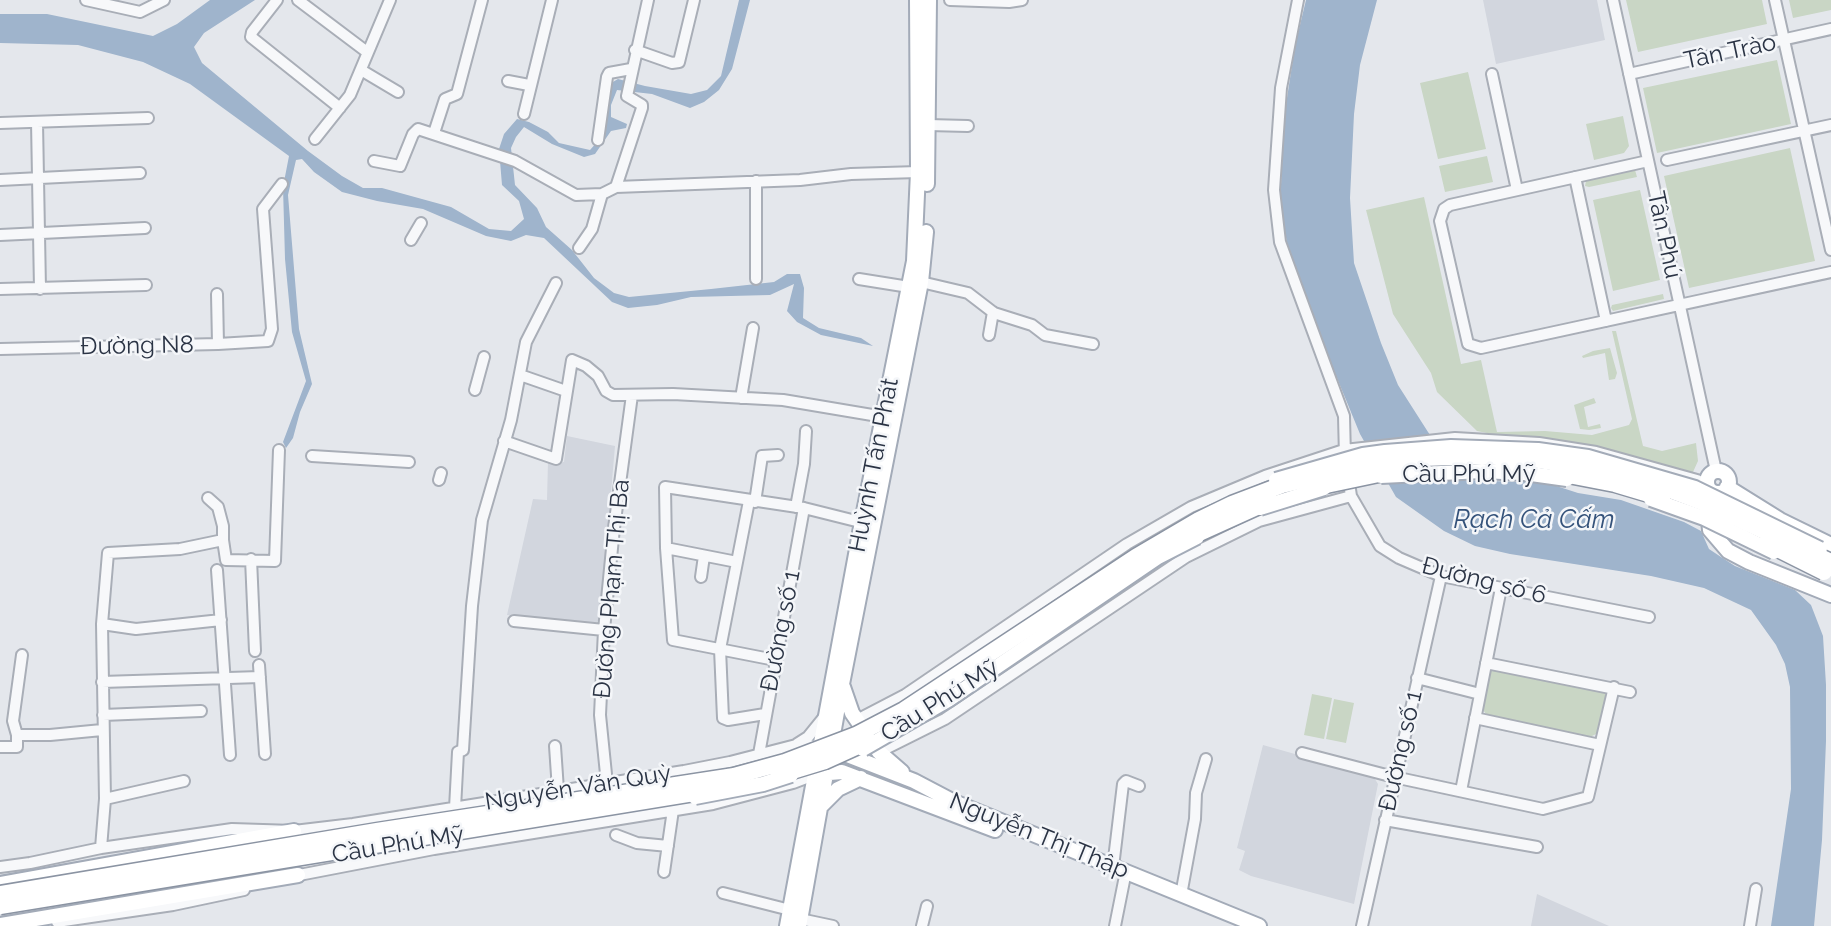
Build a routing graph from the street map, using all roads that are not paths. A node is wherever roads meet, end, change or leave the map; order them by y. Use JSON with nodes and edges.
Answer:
{"nodes":[{"id":1,"x":86,"y":0,"type":"edge"},
{"id":2,"x":164,"y":0,"type":"edge"},
{"id":3,"x":277,"y":0,"type":"edge"},
{"id":4,"x":298,"y":0,"type":"edge"},
{"id":5,"x":482,"y":0,"type":"edge"},
{"id":6,"x":552,"y":0,"type":"edge"},
{"id":7,"x":648,"y":0,"type":"edge"},
{"id":8,"x":694,"y":0,"type":"edge"},
{"id":9,"x":950,"y":0,"type":"edge"},
{"id":10,"x":1022,"y":0,"type":"edge"},
{"id":11,"x":1298,"y":0,"type":"edge"},
{"id":12,"x":1613,"y":0,"type":"edge"},
{"id":13,"x":1775,"y":0,"type":"edge"},
{"id":14,"x":922,"y":1,"type":"edge"},
{"id":15,"x":386,"y":2,"type":"edge"},
{"id":16,"x":1831,"y":29,"type":"edge"},
{"id":17,"x":1784,"y":40,"type":"junction"},
{"id":18,"x":635,"y":50,"type":"junction"},
{"id":19,"x":368,"y":52,"type":"junction"},
{"id":20,"x":361,"y":70,"type":"junction"},
{"id":21,"x":630,"y":72,"type":"junction"},
{"id":22,"x":1492,"y":74,"type":"dead end"},
{"id":23,"x":1629,"y":74,"type":"junction"},
{"id":24,"x":508,"y":81,"type":"dead end"},
{"id":25,"x":529,"y":85,"type":"junction"},
{"id":26,"x":398,"y":92,"type":"dead end"},
{"id":27,"x":341,"y":108,"type":"junction"},
{"id":28,"x":524,"y":114,"type":"dead end"},
{"id":29,"x":148,"y":118,"type":"dead end"},
{"id":30,"x":37,"y":122,"type":"junction"},
{"id":31,"x":0,"y":123,"type":"edge"},
{"id":32,"x":928,"y":125,"type":"junction"},
{"id":33,"x":1831,"y":125,"type":"edge"},
{"id":34,"x":968,"y":126,"type":"dead end"},
{"id":35,"x":1805,"y":131,"type":"junction"},
{"id":36,"x":434,"y":133,"type":"junction"},
{"id":37,"x":315,"y":139,"type":"dead end"},
{"id":38,"x":598,"y":139,"type":"dead end"},
{"id":39,"x":1667,"y":160,"type":"dead end"},
{"id":40,"x":373,"y":161,"type":"dead end"},
{"id":41,"x":1648,"y":161,"type":"junction"},
{"id":42,"x":921,"y":166,"type":"junction"},
{"id":43,"x":140,"y":173,"type":"dead end"},
{"id":44,"x":1575,"y":177,"type":"junction"},
{"id":45,"x":38,"y":179,"type":"junction"},
{"id":46,"x":0,"y":180,"type":"edge"},
{"id":47,"x":756,"y":181,"type":"junction"},
{"id":48,"x":282,"y":184,"type":"dead end"},
{"id":49,"x":616,"y":187,"type":"junction"},
{"id":50,"x":1517,"y":190,"type":"junction"},
{"id":51,"x":602,"y":194,"type":"junction"},
{"id":52,"x":421,"y":223,"type":"dead end"},
{"id":53,"x":145,"y":228,"type":"dead end"},
{"id":54,"x":38,"y":233,"type":"junction"},
{"id":55,"x":0,"y":234,"type":"edge"},
{"id":56,"x":411,"y":240,"type":"dead end"},
{"id":57,"x":579,"y":248,"type":"dead end"},
{"id":58,"x":1831,"y":250,"type":"edge"},
{"id":59,"x":1831,"y":272,"type":"edge"},
{"id":60,"x":756,"y":279,"type":"dead end"},
{"id":61,"x":859,"y":279,"type":"dead end"},
{"id":62,"x":556,"y":283,"type":"dead end"},
{"id":63,"x":915,"y":284,"type":"junction"},
{"id":64,"x":146,"y":285,"type":"dead end"},
{"id":65,"x":0,"y":289,"type":"edge"},
{"id":66,"x":40,"y":289,"type":"junction"},
{"id":67,"x":217,"y":294,"type":"dead end"},
{"id":68,"x":1680,"y":306,"type":"junction"},
{"id":69,"x":993,"y":312,"type":"junction"},
{"id":70,"x":1606,"y":321,"type":"junction"},
{"id":71,"x":753,"y":328,"type":"dead end"},
{"id":72,"x":989,"y":335,"type":"dead end"},
{"id":73,"x":218,"y":344,"type":"junction"},
{"id":74,"x":1093,"y":344,"type":"dead end"},
{"id":75,"x":0,"y":349,"type":"edge"},
{"id":76,"x":484,"y":357,"type":"dead end"},
{"id":77,"x":520,"y":375,"type":"junction"},
{"id":78,"x":475,"y":390,"type":"dead end"},
{"id":79,"x":566,"y":391,"type":"junction"},
{"id":80,"x":632,"y":395,"type":"junction"},
{"id":81,"x":894,"y":395,"type":"junction"},
{"id":82,"x":741,"y":398,"type":"junction"},
{"id":83,"x":884,"y":416,"type":"junction"},
{"id":84,"x":806,"y":431,"type":"dead end"},
{"id":85,"x":504,"y":441,"type":"junction"},
{"id":86,"x":1344,"y":446,"type":"junction"},
{"id":87,"x":279,"y":450,"type":"dead end"},
{"id":88,"x":778,"y":455,"type":"dead end"},
{"id":89,"x":312,"y":456,"type":"dead end"},
{"id":90,"x":408,"y":462,"type":"dead end"},
{"id":91,"x":1716,"y":471,"type":"junction"},
{"id":92,"x":1727,"y":487,"type":"junction"},
{"id":93,"x":1710,"y":488,"type":"junction"},
{"id":94,"x":1351,"y":496,"type":"junction"},
{"id":95,"x":208,"y":498,"type":"dead end"},
{"id":96,"x":752,"y":501,"type":"junction"},
{"id":97,"x":800,"y":508,"type":"junction"},
{"id":98,"x":868,"y":524,"type":"junction"},
{"id":99,"x":223,"y":540,"type":"junction"},
{"id":100,"x":1831,"y":545,"type":"edge"},
{"id":101,"x":666,"y":548,"type":"junction"},
{"id":102,"x":1831,"y":554,"type":"edge"},
{"id":103,"x":704,"y":556,"type":"junction"},
{"id":104,"x":251,"y":559,"type":"junction"},
{"id":105,"x":737,"y":562,"type":"junction"},
{"id":106,"x":217,"y":570,"type":"dead end"},
{"id":107,"x":1827,"y":573,"type":"edge"},
{"id":108,"x":701,"y":576,"type":"dead end"},
{"id":109,"x":1441,"y":576,"type":"junction"},
{"id":110,"x":1501,"y":588,"type":"junction"},
{"id":111,"x":1831,"y":595,"type":"edge"},
{"id":112,"x":1648,"y":617,"type":"dead end"},
{"id":113,"x":220,"y":621,"type":"junction"},
{"id":114,"x":514,"y":621,"type":"dead end"},
{"id":115,"x":102,"y":624,"type":"junction"},
{"id":116,"x":604,"y":630,"type":"junction"},
{"id":117,"x":720,"y":649,"type":"junction"},
{"id":118,"x":255,"y":651,"type":"dead end"},
{"id":119,"x":22,"y":655,"type":"dead end"},
{"id":120,"x":775,"y":660,"type":"junction"},
{"id":121,"x":1486,"y":663,"type":"junction"},
{"id":122,"x":259,"y":665,"type":"dead end"},
{"id":123,"x":260,"y":677,"type":"junction"},
{"id":124,"x":225,"y":678,"type":"junction"},
{"id":125,"x":1417,"y":678,"type":"junction"},
{"id":126,"x":102,"y":682,"type":"junction"},
{"id":127,"x":837,"y":683,"type":"junction"},
{"id":128,"x":1614,"y":687,"type":"junction"},
{"id":129,"x":1630,"y":692,"type":"dead end"},
{"id":130,"x":1480,"y":694,"type":"junction"},
{"id":131,"x":201,"y":710,"type":"dead end"},
{"id":132,"x":765,"y":714,"type":"junction"},
{"id":133,"x":827,"y":714,"type":"junction"},
{"id":134,"x":103,"y":715,"type":"junction"},
{"id":135,"x":1475,"y":718,"type":"junction"},
{"id":136,"x":857,"y":720,"type":"junction"},
{"id":137,"x":103,"y":730,"type":"junction"},
{"id":138,"x":17,"y":735,"type":"junction"},
{"id":139,"x":796,"y":745,"type":"junction"},
{"id":140,"x":1600,"y":745,"type":"junction"},
{"id":141,"x":555,"y":746,"type":"dead end"},
{"id":142,"x":0,"y":747,"type":"edge"},
{"id":143,"x":825,"y":748,"type":"junction"},
{"id":144,"x":879,"y":752,"type":"junction"},
{"id":145,"x":1301,"y":752,"type":"dead end"},
{"id":146,"x":265,"y":754,"type":"dead end"},
{"id":147,"x":759,"y":754,"type":"junction"},
{"id":148,"x":230,"y":755,"type":"dead end"},
{"id":149,"x":1206,"y":759,"type":"dead end"},
{"id":150,"x":820,"y":773,"type":"junction"},
{"id":151,"x":1394,"y":777,"type":"junction"},
{"id":152,"x":861,"y":778,"type":"junction"},
{"id":153,"x":184,"y":781,"type":"dead end"},
{"id":154,"x":914,"y":781,"type":"junction"},
{"id":155,"x":607,"y":783,"type":"junction"},
{"id":156,"x":793,"y":783,"type":"junction"},
{"id":157,"x":1139,"y":786,"type":"dead end"},
{"id":158,"x":558,"y":790,"type":"junction"},
{"id":159,"x":1461,"y":791,"type":"junction"},
{"id":160,"x":927,"y":796,"type":"junction"},
{"id":161,"x":105,"y":799,"type":"junction"},
{"id":162,"x":815,"y":804,"type":"junction"},
{"id":163,"x":455,"y":808,"type":"junction"},
{"id":164,"x":673,"y":810,"type":"junction"},
{"id":165,"x":404,"y":816,"type":"junction"},
{"id":166,"x":1385,"y":820,"type":"junction"},
{"id":167,"x":294,"y":831,"type":"junction"},
{"id":168,"x":616,"y":835,"type":"dead end"},
{"id":169,"x":244,"y":841,"type":"joint"},
{"id":170,"x":668,"y":846,"type":"junction"},
{"id":171,"x":1537,"y":847,"type":"dead end"},
{"id":172,"x":101,"y":848,"type":"junction"},
{"id":173,"x":411,"y":853,"type":"junction"},
{"id":174,"x":0,"y":867,"type":"edge"},
{"id":175,"x":1113,"y":867,"type":"junction"},
{"id":176,"x":664,"y":872,"type":"dead end"},
{"id":177,"x":298,"y":875,"type":"junction"},
{"id":178,"x":1124,"y":881,"type":"junction"},
{"id":179,"x":0,"y":886,"type":"edge"},
{"id":180,"x":1756,"y":889,"type":"dead end"},
{"id":181,"x":723,"y":893,"type":"dead end"},
{"id":182,"x":0,"y":894,"type":"edge"},
{"id":183,"x":1181,"y":895,"type":"junction"},
{"id":184,"x":0,"y":906,"type":"edge"},
{"id":185,"x":928,"y":906,"type":"dead end"},
{"id":186,"x":0,"y":912,"type":"edge"},
{"id":187,"x":794,"y":920,"type":"edge"},
{"id":188,"x":0,"y":925,"type":"edge"},
{"id":189,"x":33,"y":926,"type":"edge"},
{"id":190,"x":833,"y":926,"type":"edge"},
{"id":191,"x":922,"y":926,"type":"edge"},
{"id":192,"x":1115,"y":926,"type":"edge"},
{"id":193,"x":1234,"y":926,"type":"edge"},
{"id":194,"x":1259,"y":926,"type":"edge"},
{"id":195,"x":1362,"y":926,"type":"edge"},
{"id":196,"x":1750,"y":926,"type":"edge"}],
"edges":[{"from":1,"to":2,"type":"street"},
{"from":3,"to":27,"type":"street"},
{"from":4,"to":19,"type":"street"},
{"from":5,"to":36,"type":"street"},
{"from":6,"to":25,"type":"street"},
{"from":7,"to":18,"type":"street"},
{"from":8,"to":18,"type":"street"},
{"from":9,"to":10,"type":"street"},
{"from":11,"to":86,"type":"street"},
{"from":12,"to":23,"type":"street","name":"Tân Phú"},
{"from":13,"to":17,"type":"street"},
{"from":14,"to":32,"type":"main road","name":"Huỳnh Tấn Phát"},
{"from":14,"to":42,"type":"main road","name":"Huỳnh Tấn Phát"},
{"from":15,"to":19,"type":"street"},
{"from":16,"to":17,"type":"street","name":"Tân Trào"},
{"from":17,"to":23,"type":"street","name":"Tân Trào"},
{"from":17,"to":35,"type":"street"},
{"from":18,"to":21,"type":"street"},
{"from":19,"to":20,"type":"street"},
{"from":20,"to":26,"type":"street"},
{"from":20,"to":27,"type":"street"},
{"from":21,"to":38,"type":"street"},
{"from":21,"to":49,"type":"street"},
{"from":22,"to":50,"type":"street"},
{"from":23,"to":41,"type":"street","name":"Tân Phú"},
{"from":24,"to":25,"type":"street"},
{"from":25,"to":28,"type":"street"},
{"from":27,"to":37,"type":"street"},
{"from":29,"to":30,"type":"street"},
{"from":30,"to":31,"type":"street"},
{"from":30,"to":45,"type":"street"},
{"from":32,"to":34,"type":"street"},
{"from":32,"to":42,"type":"main road","name":"Huỳnh Tấn Phát"},
{"from":33,"to":35,"type":"street"},
{"from":35,"to":39,"type":"street"},
{"from":35,"to":58,"type":"street"},
{"from":36,"to":40,"type":"street"},
{"from":36,"to":51,"type":"street"},
{"from":41,"to":44,"type":"street"},
{"from":41,"to":68,"type":"street","name":"Tân Phú"},
{"from":42,"to":47,"type":"street"},
{"from":42,"to":63,"type":"main road","name":"Huỳnh Tấn Phát"},
{"from":43,"to":45,"type":"street"},
{"from":44,"to":50,"type":"street"},
{"from":44,"to":70,"type":"street"},
{"from":45,"to":46,"type":"street"},
{"from":45,"to":54,"type":"street"},
{"from":47,"to":49,"type":"street"},
{"from":47,"to":60,"type":"street"},
{"from":48,"to":73,"type":"street","name":"Đường N8"},
{"from":49,"to":51,"type":"street"},
{"from":50,"to":70,"type":"street"},
{"from":51,"to":57,"type":"street"},
{"from":52,"to":56,"type":"street"},
{"from":53,"to":54,"type":"street"},
{"from":54,"to":55,"type":"street"},
{"from":54,"to":66,"type":"street"},
{"from":59,"to":68,"type":"street"},
{"from":61,"to":63,"type":"street"},
{"from":62,"to":77,"type":"street"},
{"from":63,"to":69,"type":"street"},
{"from":63,"to":81,"type":"main road","name":"Huỳnh Tấn Phát"},
{"from":64,"to":66,"type":"street"},
{"from":65,"to":66,"type":"street"},
{"from":67,"to":73,"type":"street"},
{"from":68,"to":70,"type":"street"},
{"from":68,"to":91,"type":"street","name":"Tân Phú"},
{"from":69,"to":72,"type":"street"},
{"from":69,"to":74,"type":"street"},
{"from":71,"to":82,"type":"street"},
{"from":73,"to":75,"type":"street","name":"Đường N8"},
{"from":76,"to":78,"type":"street"},
{"from":77,"to":79,"type":"street"},
{"from":77,"to":85,"type":"street"},
{"from":79,"to":80,"type":"street"},
{"from":79,"to":85,"type":"street"},
{"from":80,"to":82,"type":"street"},
{"from":80,"to":116,"type":"street","name":"Đường Phạm Thị Ba"},
{"from":81,"to":83,"type":"main road","name":"Huỳnh Tấn Phát"},
{"from":81,"to":98,"type":"main road","name":"Huỳnh Tấn Phát"},
{"from":82,"to":83,"type":"street"},
{"from":83,"to":98,"type":"main road","name":"Huỳnh Tấn Phát"},
{"from":84,"to":97,"type":"street","name":"Đường số 1"},
{"from":85,"to":163,"type":"street"},
{"from":86,"to":93,"type":"street"},
{"from":86,"to":94,"type":"street"},
{"from":86,"to":136,"type":"street"},
{"from":87,"to":104,"type":"street"},
{"from":88,"to":96,"type":"street"},
{"from":89,"to":90,"type":"street"},
{"from":91,"to":92,"type":"main road"},
{"from":91,"to":93,"type":"main road"},
{"from":92,"to":93,"type":"main road"},
{"from":92,"to":100,"type":"main road"},
{"from":93,"to":111,"type":"main road"},
{"from":94,"to":109,"type":"street","name":"Đường số 6"},
{"from":94,"to":144,"type":"street"},
{"from":95,"to":99,"type":"street"},
{"from":96,"to":97,"type":"street"},
{"from":96,"to":101,"type":"street"},
{"from":96,"to":105,"type":"street"},
{"from":97,"to":98,"type":"street"},
{"from":97,"to":120,"type":"street","name":"Đường số 1"},
{"from":98,"to":127,"type":"main road","name":"Huỳnh Tấn Phát"},
{"from":99,"to":104,"type":"street"},
{"from":99,"to":115,"type":"street"},
{"from":101,"to":103,"type":"street"},
{"from":101,"to":117,"type":"street"},
{"from":102,"to":179,"type":"main road","name":"Cầu Phú Mỹ","bridge":true},
{"from":103,"to":105,"type":"street"},
{"from":103,"to":108,"type":"street"},
{"from":104,"to":118,"type":"street"},
{"from":105,"to":117,"type":"street"},
{"from":106,"to":113,"type":"street"},
{"from":107,"to":182,"type":"highway","name":"Cầu Phú Mỹ","bridge":true},
{"from":107,"to":184,"type":"highway","name":"Cầu Phú Mỹ","bridge":true},
{"from":107,"to":186,"type":"main road","name":"Cầu Phú Mỹ","bridge":true},
{"from":109,"to":110,"type":"street","name":"Đường số 6"},
{"from":109,"to":125,"type":"street","name":"Đường số 1"},
{"from":110,"to":112,"type":"street","name":"Đường số 6"},
{"from":110,"to":121,"type":"street"},
{"from":113,"to":115,"type":"street"},
{"from":113,"to":124,"type":"street"},
{"from":114,"to":116,"type":"street"},
{"from":115,"to":126,"type":"street"},
{"from":116,"to":155,"type":"street","name":"Đường Phạm Thị Ba"},
{"from":117,"to":120,"type":"street"},
{"from":117,"to":132,"type":"street"},
{"from":119,"to":138,"type":"street"},
{"from":120,"to":132,"type":"street","name":"Đường số 1"},
{"from":121,"to":128,"type":"street"},
{"from":121,"to":130,"type":"street"},
{"from":122,"to":123,"type":"street"},
{"from":123,"to":124,"type":"street"},
{"from":123,"to":146,"type":"street"},
{"from":124,"to":126,"type":"street"},
{"from":124,"to":148,"type":"street"},
{"from":125,"to":130,"type":"street"},
{"from":125,"to":151,"type":"street","name":"Đường số 1"},
{"from":126,"to":134,"type":"street"},
{"from":127,"to":133,"type":"main road","name":"Huỳnh Tấn Phát"},
{"from":127,"to":136,"type":"main road"},
{"from":127,"to":143,"type":"main road","name":"Huỳnh Tấn Phát"},
{"from":128,"to":129,"type":"street"},
{"from":128,"to":140,"type":"street"},
{"from":130,"to":135,"type":"street"},
{"from":131,"to":134,"type":"street"},
{"from":132,"to":147,"type":"street","name":"Đường số 1"},
{"from":133,"to":139,"type":"street"},
{"from":133,"to":143,"type":"main road","name":"Huỳnh Tấn Phát"},
{"from":134,"to":137,"type":"street"},
{"from":135,"to":140,"type":"street"},
{"from":135,"to":159,"type":"street"},
{"from":136,"to":144,"type":"main road"},
{"from":137,"to":138,"type":"street"},
{"from":137,"to":161,"type":"street"},
{"from":138,"to":142,"type":"street"},
{"from":139,"to":143,"type":"street","name":"Nguyễn Văn Quỳ"},
{"from":139,"to":147,"type":"street","name":"Nguyễn Văn Quỳ"},
{"from":140,"to":159,"type":"street"},
{"from":141,"to":158,"type":"street"},
{"from":143,"to":150,"type":"main road","name":"Huỳnh Tấn Phát"},
{"from":143,"to":154,"type":"main road","name":"Nguyễn Thị Thập"},
{"from":144,"to":154,"type":"main road"},
{"from":145,"to":151,"type":"street"},
{"from":147,"to":155,"type":"street","name":"Nguyễn Văn Quỳ"},
{"from":149,"to":183,"type":"street"},
{"from":150,"to":152,"type":"main road","name":"Nguyễn Thị Thập"},
{"from":150,"to":156,"type":"street","name":"Nguyễn Văn Quỳ"},
{"from":150,"to":162,"type":"main road","name":"Huỳnh Tấn Phát"},
{"from":151,"to":159,"type":"street"},
{"from":151,"to":166,"type":"street","name":"Đường số 1"},
{"from":152,"to":160,"type":"main road","name":"Nguyễn Thị Thập"},
{"from":152,"to":162,"type":"main road"},
{"from":153,"to":161,"type":"street"},
{"from":154,"to":160,"type":"main road","name":"Nguyễn Thị Thập"},
{"from":155,"to":158,"type":"street","name":"Nguyễn Văn Quỳ"},
{"from":156,"to":162,"type":"street"},
{"from":156,"to":164,"type":"street","name":"Nguyễn Văn Quỳ"},
{"from":157,"to":175,"type":"street"},
{"from":158,"to":163,"type":"street","name":"Nguyễn Văn Quỳ"},
{"from":160,"to":175,"type":"main road","name":"Nguyễn Thị Thập"},
{"from":160,"to":178,"type":"main road","name":"Nguyễn Thị Thập"},
{"from":161,"to":172,"type":"street"},
{"from":162,"to":187,"type":"main road","name":"Huỳnh Tấn Phát"},
{"from":163,"to":165,"type":"street","name":"Nguyễn Văn Quỳ"},
{"from":164,"to":170,"type":"street"},
{"from":164,"to":173,"type":"street","name":"Nguyễn Văn Quỳ"},
{"from":165,"to":167,"type":"street","name":"Nguyễn Văn Quỳ"},
{"from":165,"to":173,"type":"street"},
{"from":166,"to":171,"type":"street"},
{"from":166,"to":195,"type":"street","name":"Đường số 1"},
{"from":167,"to":169,"type":"main road","name":"Nguyễn Văn Quỳ"},
{"from":167,"to":172,"type":"street","name":"Nguyễn Văn Quỳ"},
{"from":168,"to":170,"type":"street"},
{"from":169,"to":179,"type":"main road","name":"Cầu Phú Mỹ"},
{"from":170,"to":176,"type":"street"},
{"from":172,"to":174,"type":"street","name":"Nguyễn Văn Quỳ"},
{"from":173,"to":177,"type":"street","name":"Nguyễn Văn Quỳ"},
{"from":175,"to":183,"type":"main road","name":"Nguyễn Thị Thập"},
{"from":177,"to":188,"type":"main road","name":"Nguyễn Văn Quỳ"},
{"from":177,"to":189,"type":"street","name":"Nguyễn Văn Quỳ"},
{"from":178,"to":192,"type":"street"},
{"from":178,"to":193,"type":"main road","name":"Nguyễn Thị Thập"},
{"from":180,"to":196,"type":"street"},
{"from":181,"to":187,"type":"street"},
{"from":183,"to":194,"type":"main road","name":"Nguyễn Thị Thập"},
{"from":185,"to":191,"type":"street"},
{"from":187,"to":190,"type":"street"}]}
